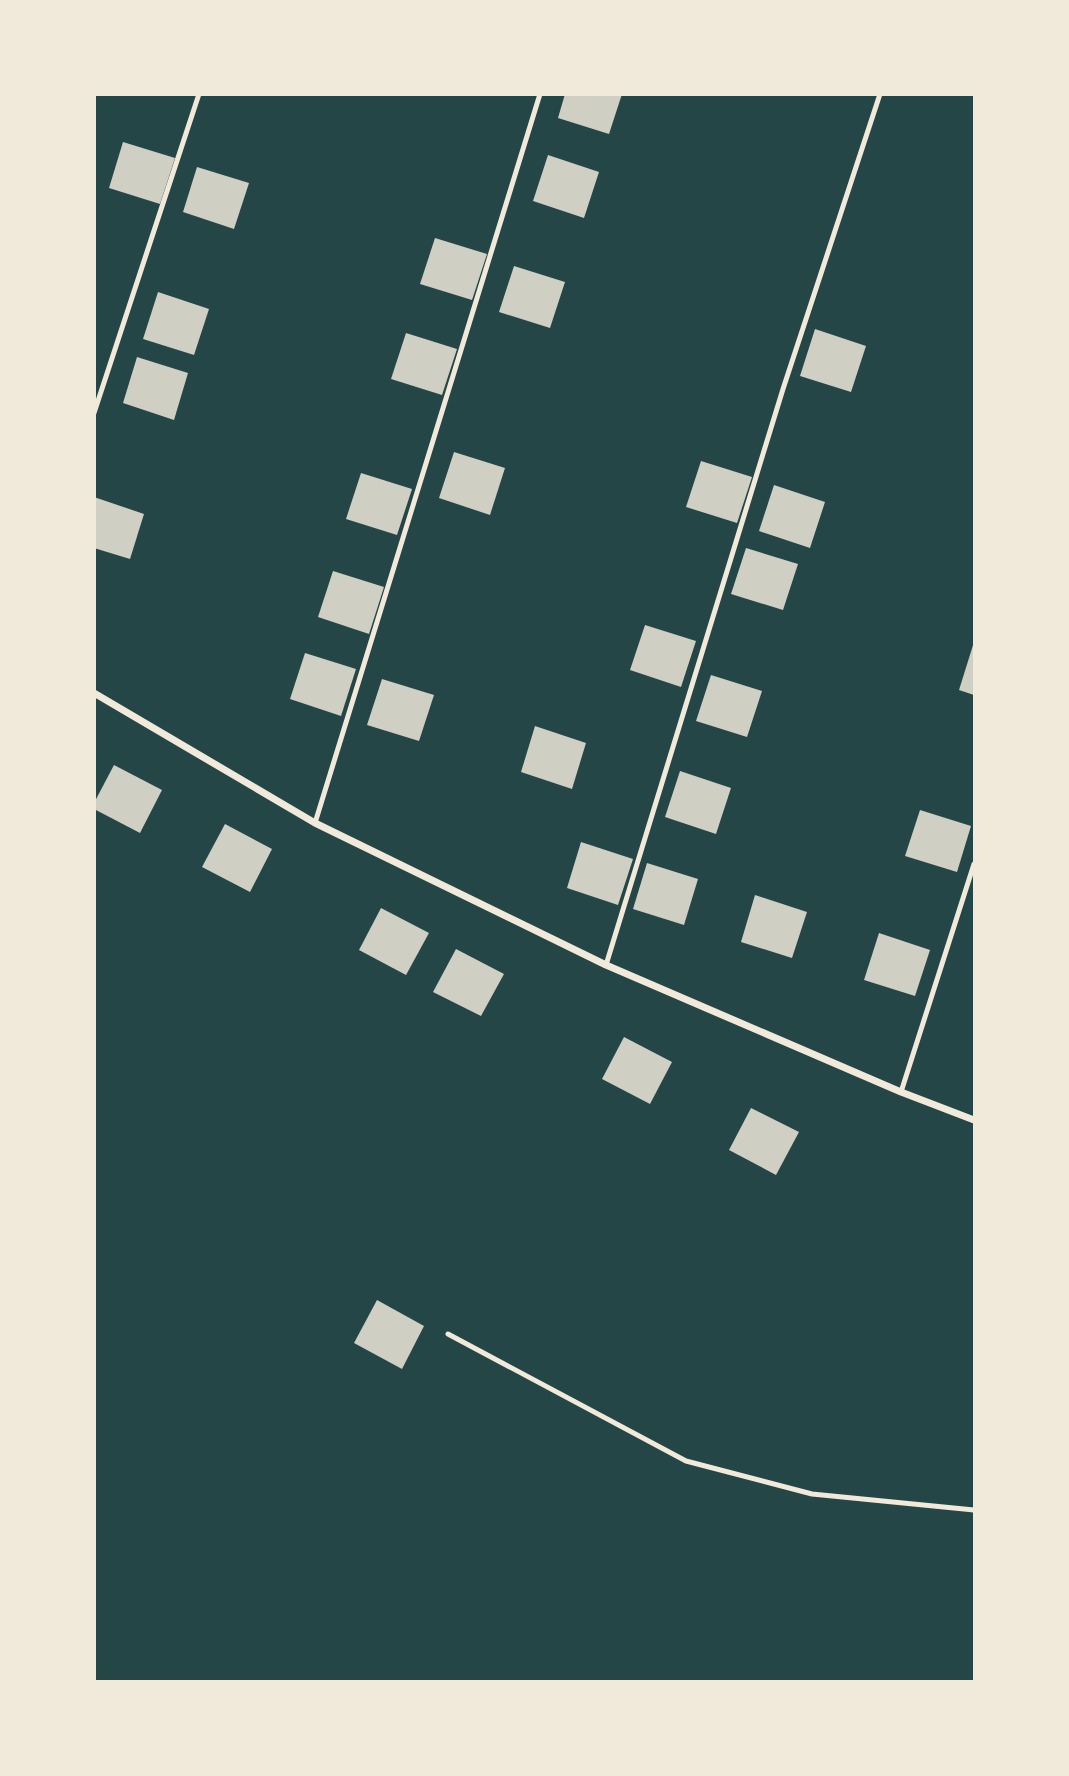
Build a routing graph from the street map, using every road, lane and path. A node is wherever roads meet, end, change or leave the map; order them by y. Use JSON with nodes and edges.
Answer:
{"nodes":[{"id":1,"x":199,"y":94,"type":"edge"},
{"id":2,"x":540,"y":94,"type":"edge"},
{"id":3,"x":880,"y":94,"type":"edge"},
{"id":4,"x":94,"y":413,"type":"edge"},
{"id":5,"x":94,"y":693,"type":"edge"},
{"id":6,"x":315,"y":823,"type":"junction"},
{"id":7,"x":975,"y":864,"type":"edge"},
{"id":8,"x":606,"y":965,"type":"junction"},
{"id":9,"x":901,"y":1092,"type":"junction"},
{"id":10,"x":975,"y":1120,"type":"edge"},
{"id":11,"x":448,"y":1334,"type":"dead end"},
{"id":12,"x":975,"y":1510,"type":"edge"}],
"edges":[{"from":1,"to":4,"type":"lane"},
{"from":2,"to":6,"type":"lane"},
{"from":3,"to":8,"type":"lane"},
{"from":5,"to":6,"type":"street"},
{"from":6,"to":8,"type":"street"},
{"from":7,"to":9,"type":"lane"},
{"from":8,"to":9,"type":"street"},
{"from":9,"to":10,"type":"street"},
{"from":11,"to":12,"type":"lane"}]}
